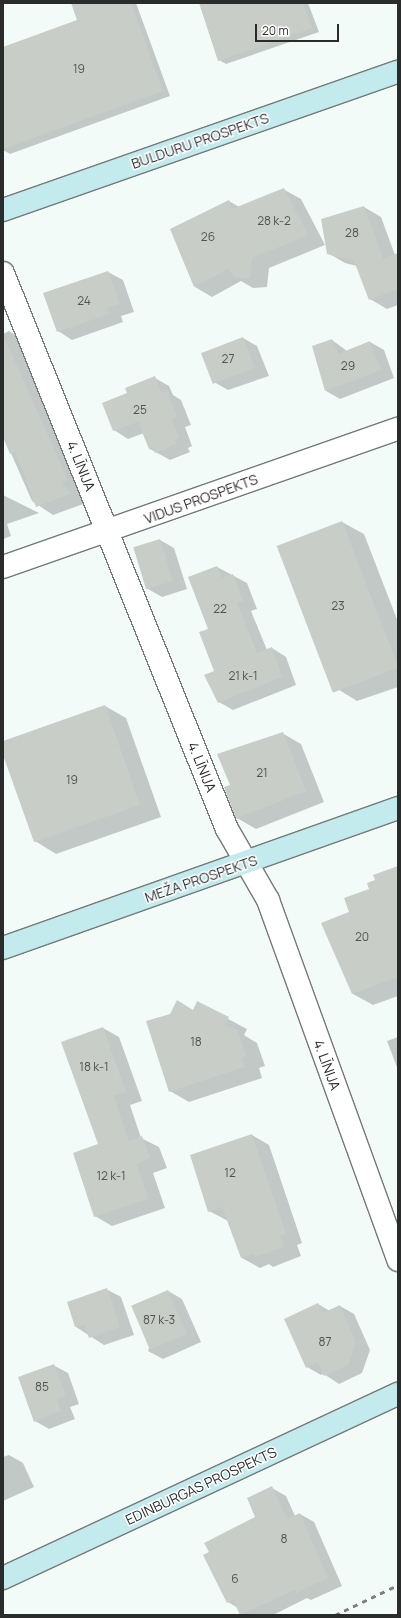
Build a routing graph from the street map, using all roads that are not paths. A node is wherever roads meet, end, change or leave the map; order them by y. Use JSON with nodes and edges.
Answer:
{"nodes":[{"id":1,"x":398,"y":72,"type":"edge"},
{"id":2,"x":3,"y":210,"type":"edge"},
{"id":3,"x":3,"y":273,"type":"edge"},
{"id":4,"x":398,"y":428,"type":"edge"},
{"id":5,"x":107,"y":532,"type":"junction"},
{"id":6,"x":3,"y":567,"type":"edge"},
{"id":7,"x":398,"y":808,"type":"edge"},
{"id":8,"x":244,"y":864,"type":"junction"},
{"id":9,"x":3,"y":948,"type":"edge"},
{"id":10,"x":398,"y":1260,"type":"edge"},
{"id":11,"x":398,"y":1394,"type":"edge"},
{"id":12,"x":3,"y":1578,"type":"edge"}],
"edges":[{"from":1,"to":2,"type":"street","name":"BULDURU PROSPEKTS"},
{"from":3,"to":5,"type":"street","name":"4. LĪNIJA"},
{"from":4,"to":5,"type":"street","name":"VIDUS PROSPEKTS"},
{"from":5,"to":6,"type":"street","name":"VIDUS PROSPEKTS"},
{"from":5,"to":8,"type":"street","name":"4. LĪNIJA"},
{"from":7,"to":8,"type":"street","name":"MEŽA PROSPEKTS"},
{"from":8,"to":9,"type":"street","name":"MEŽA PROSPEKTS"},
{"from":8,"to":10,"type":"street","name":"4. LĪNIJA"},
{"from":11,"to":12,"type":"street","name":"EDINBURGAS PROSPEKTS"}]}
